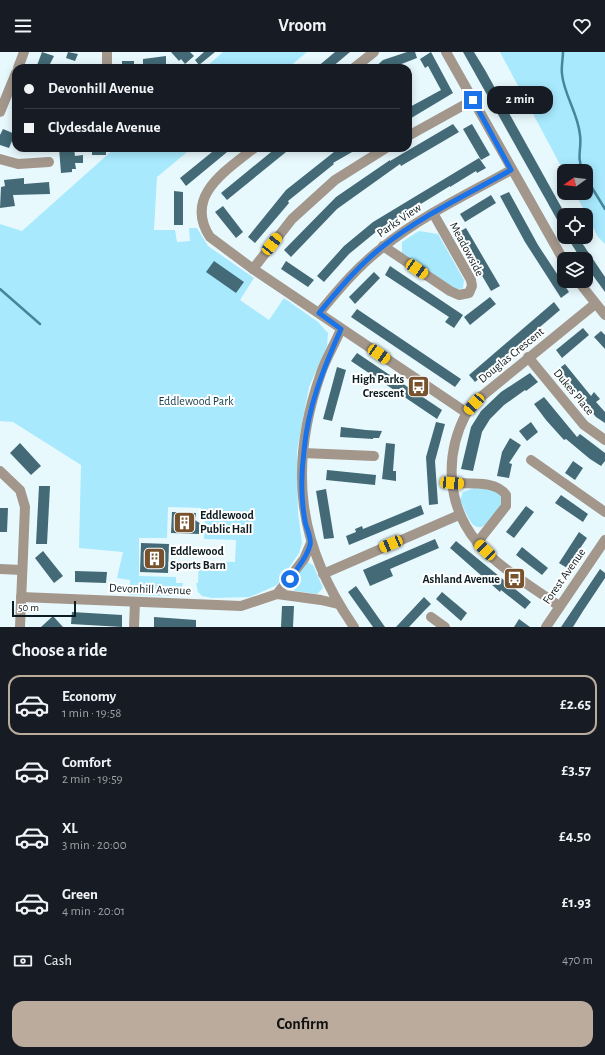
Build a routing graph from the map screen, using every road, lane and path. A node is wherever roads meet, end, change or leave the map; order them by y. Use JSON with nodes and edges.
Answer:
{"nodes":[{"id":1,"x":24,"y":52,"type":"edge"},
{"id":2,"x":107,"y":52,"type":"edge"},
{"id":3,"x":374,"y":52,"type":"edge"},
{"id":4,"x":446,"y":52,"type":"edge"},
{"id":5,"x":20,"y":64,"type":"edge"},
{"id":6,"x":107,"y":64,"type":"edge"},
{"id":7,"x":359,"y":64,"type":"edge"},
{"id":8,"x":12,"y":83,"type":"edge"},
{"id":9,"x":473,"y":100,"type":"junction"},
{"id":10,"x":0,"y":112,"type":"edge"},
{"id":11,"x":412,"y":134,"type":"edge"},
{"id":12,"x":249,"y":152,"type":"edge"},
{"id":13,"x":380,"y":152,"type":"edge"},
{"id":14,"x":0,"y":159,"type":"edge"},
{"id":15,"x":49,"y":162,"type":"dead end"},
{"id":16,"x":511,"y":170,"type":"junction"},
{"id":17,"x":433,"y":213,"type":"junction"},
{"id":18,"x":383,"y":246,"type":"junction"},
{"id":19,"x":559,"y":252,"type":"edge"},
{"id":20,"x":253,"y":269,"type":"junction"},
{"id":21,"x":583,"y":288,"type":"edge"},
{"id":22,"x":595,"y":304,"type":"junction"},
{"id":23,"x":319,"y":313,"type":"junction"},
{"id":24,"x":605,"y":315,"type":"edge"},
{"id":25,"x":341,"y":329,"type":"junction"},
{"id":26,"x":528,"y":357,"type":"junction"},
{"id":27,"x":467,"y":413,"type":"junction"},
{"id":28,"x":605,"y":440,"type":"edge"},
{"id":29,"x":304,"y":453,"type":"junction"},
{"id":30,"x":374,"y":456,"type":"dead end"},
{"id":31,"x":531,"y":460,"type":"dead end"},
{"id":32,"x":0,"y":471,"type":"edge"},
{"id":33,"x":452,"y":483,"type":"junction"},
{"id":34,"x":605,"y":512,"type":"edge"},
{"id":35,"x":459,"y":515,"type":"junction"},
{"id":36,"x":605,"y":540,"type":"edge"},
{"id":37,"x":311,"y":543,"type":"junction"},
{"id":38,"x":478,"y":543,"type":"junction"},
{"id":39,"x":0,"y":569,"type":"edge"},
{"id":40,"x":22,"y":570,"type":"junction"},
{"id":41,"x":324,"y":574,"type":"junction"},
{"id":42,"x":277,"y":594,"type":"junction"},
{"id":43,"x":21,"y":597,"type":"junction"},
{"id":44,"x":135,"y":602,"type":"junction"},
{"id":45,"x":338,"y":604,"type":"junction"},
{"id":46,"x":559,"y":606,"type":"junction"},
{"id":47,"x":20,"y":627,"type":"edge"},
{"id":48,"x":134,"y":627,"type":"edge"},
{"id":49,"x":354,"y":627,"type":"edge"},
{"id":50,"x":546,"y":627,"type":"edge"}],
"edges":[{"from":1,"to":5,"type":"street"},
{"from":2,"to":6,"type":"street"},
{"from":3,"to":7,"type":"street"},
{"from":4,"to":9,"type":"street"},
{"from":8,"to":10,"type":"street"},
{"from":9,"to":11,"type":"street"},
{"from":9,"to":16,"type":"street"},
{"from":12,"to":20,"type":"street"},
{"from":13,"to":20,"type":"street"},
{"from":14,"to":15,"type":"street"},
{"from":16,"to":17,"type":"street","name":"Parks View"},
{"from":16,"to":19,"type":"street"},
{"from":17,"to":18,"type":"street","name":"Parks View"},
{"from":17,"to":18,"type":"street","name":"Meadowside"},
{"from":18,"to":23,"type":"street","name":"Parks View"},
{"from":20,"to":23,"type":"street"},
{"from":21,"to":22,"type":"street"},
{"from":22,"to":24,"type":"street"},
{"from":22,"to":26,"type":"street","name":"Douglas Crescent"},
{"from":23,"to":25,"type":"street"},
{"from":25,"to":27,"type":"street"},
{"from":25,"to":29,"type":"street"},
{"from":26,"to":27,"type":"street","name":"Douglas Crescent"},
{"from":26,"to":28,"type":"street","name":"Dukes Place"},
{"from":27,"to":33,"type":"street","name":"Douglas Crescent"},
{"from":29,"to":30,"type":"street"},
{"from":29,"to":37,"type":"street"},
{"from":31,"to":34,"type":"street"},
{"from":32,"to":40,"type":"street"},
{"from":33,"to":35,"type":"street","name":"Douglas Crescent"},
{"from":33,"to":38,"type":"street"},
{"from":35,"to":38,"type":"street","name":"Douglas Crescent"},
{"from":35,"to":41,"type":"street"},
{"from":36,"to":46,"type":"street","name":"Forest Avenue"},
{"from":37,"to":41,"type":"street"},
{"from":37,"to":42,"type":"street"},
{"from":38,"to":46,"type":"street","name":"Douglas Crescent"},
{"from":39,"to":40,"type":"street"},
{"from":40,"to":43,"type":"street"},
{"from":41,"to":45,"type":"street"},
{"from":42,"to":44,"type":"street","name":"Devonhill Avenue"},
{"from":42,"to":45,"type":"street","name":"Devonhill Avenue"},
{"from":43,"to":44,"type":"street","name":"Devonhill Avenue"},
{"from":43,"to":47,"type":"street"},
{"from":44,"to":48,"type":"street"},
{"from":45,"to":49,"type":"street"},
{"from":46,"to":50,"type":"street","name":"Forest Avenue"}]}
